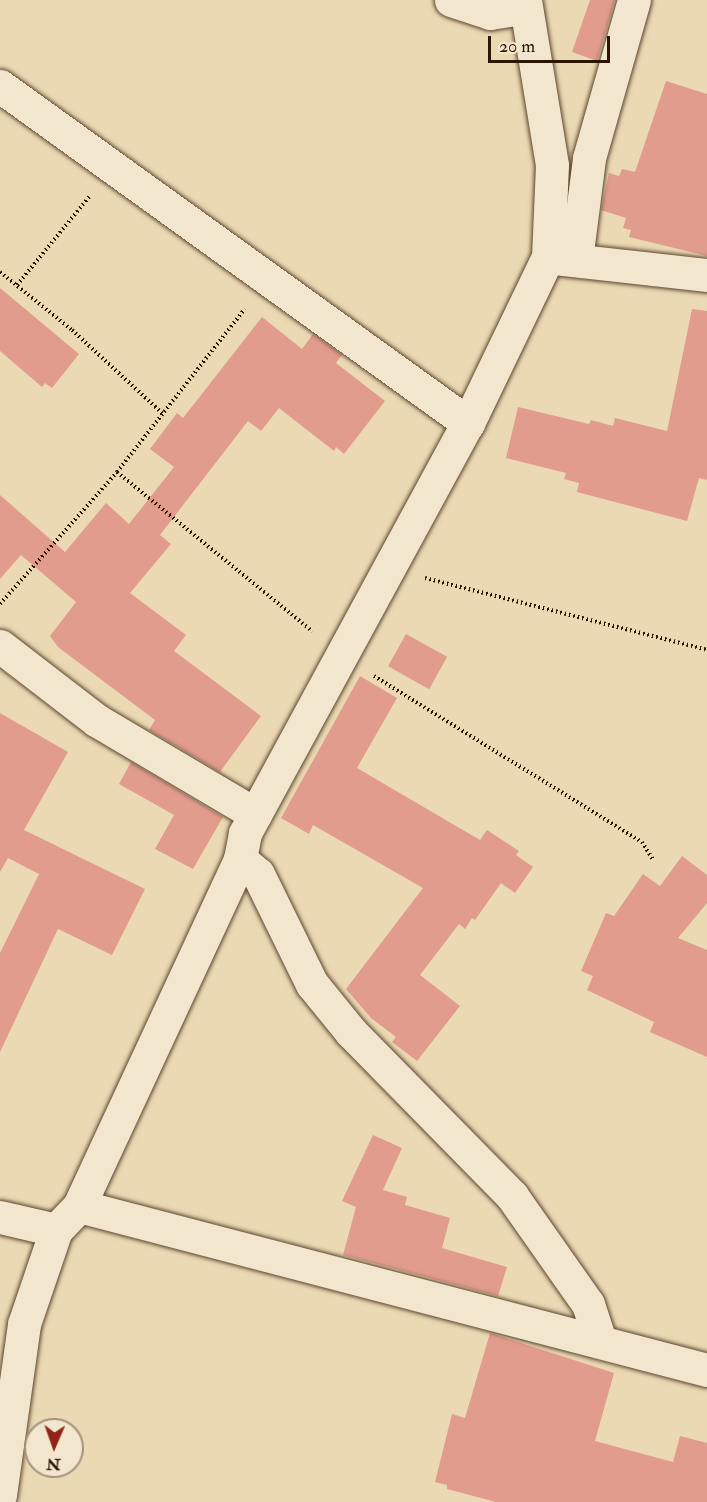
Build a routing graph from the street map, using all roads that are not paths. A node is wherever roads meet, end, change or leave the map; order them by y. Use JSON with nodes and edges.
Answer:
{"nodes":[{"id":1,"x":451,"y":0,"type":"edge"},
{"id":2,"x":634,"y":0,"type":"edge"},
{"id":3,"x":526,"y":4,"type":"edge"},
{"id":4,"x":0,"y":86,"type":"edge"},
{"id":5,"x":562,"y":259,"type":"junction"},
{"id":6,"x":707,"y":275,"type":"edge"},
{"id":7,"x":468,"y":423,"type":"junction"},
{"id":8,"x":0,"y":646,"type":"edge"},
{"id":9,"x":255,"y":814,"type":"junction"},
{"id":10,"x":240,"y":859,"type":"junction"},
{"id":11,"x":79,"y":1206,"type":"junction"},
{"id":12,"x":0,"y":1217,"type":"edge"},
{"id":13,"x":56,"y":1230,"type":"junction"},
{"id":14,"x":600,"y":1340,"type":"junction"},
{"id":15,"x":707,"y":1370,"type":"edge"},
{"id":16,"x":0,"y":1495,"type":"edge"}],
"edges":[{"from":1,"to":3,"type":"street"},
{"from":2,"to":5,"type":"street"},
{"from":3,"to":5,"type":"street"},
{"from":4,"to":7,"type":"street"},
{"from":5,"to":6,"type":"street"},
{"from":5,"to":7,"type":"street"},
{"from":7,"to":9,"type":"street"},
{"from":8,"to":9,"type":"street"},
{"from":9,"to":10,"type":"street"},
{"from":10,"to":11,"type":"street"},
{"from":10,"to":14,"type":"street"},
{"from":11,"to":13,"type":"street"},
{"from":11,"to":14,"type":"street"},
{"from":12,"to":13,"type":"street"},
{"from":13,"to":16,"type":"street"},
{"from":14,"to":15,"type":"street"}]}
